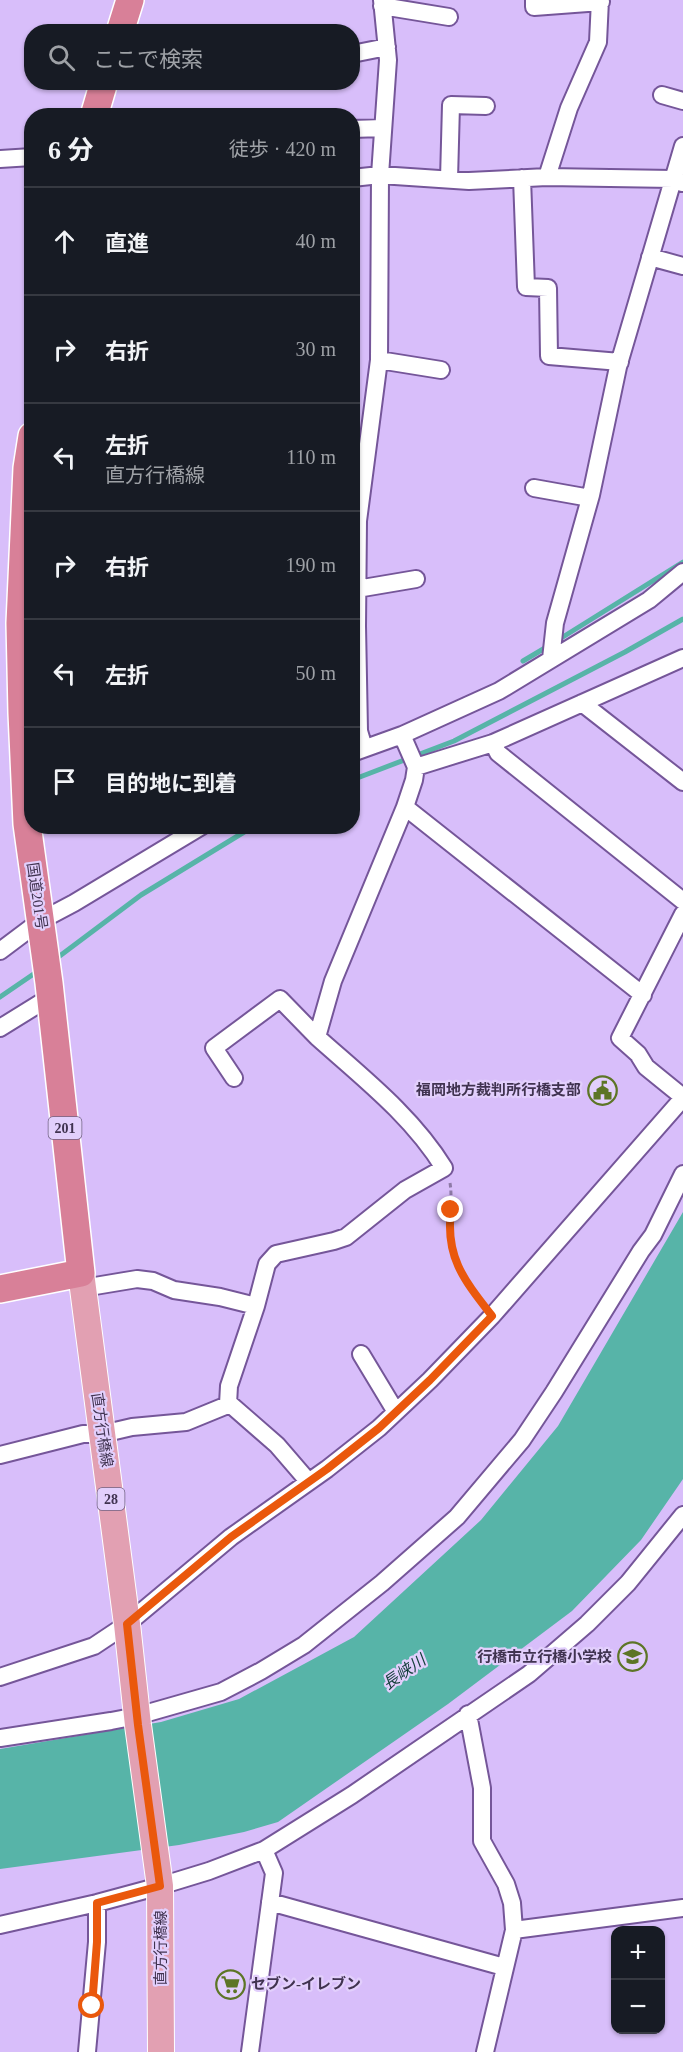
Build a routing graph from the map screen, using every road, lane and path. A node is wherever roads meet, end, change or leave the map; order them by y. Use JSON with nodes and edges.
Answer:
{"nodes":[{"id":1,"x":130,"y":0,"type":"edge"},
{"id":2,"x":600,"y":1,"type":"edge"},
{"id":3,"x":382,"y":3,"type":"edge"},
{"id":4,"x":534,"y":9,"type":"edge"},
{"id":5,"x":449,"y":17,"type":"dead end"},
{"id":6,"x":122,"y":24,"type":"edge"},
{"id":7,"x":387,"y":47,"type":"junction"},
{"id":8,"x":360,"y":52,"type":"edge"},
{"id":9,"x":102,"y":90,"type":"edge"},
{"id":10,"x":662,"y":95,"type":"dead end"},
{"id":11,"x":683,"y":101,"type":"edge"},
{"id":12,"x":486,"y":106,"type":"dead end"},
{"id":13,"x":96,"y":108,"type":"edge"},
{"id":14,"x":383,"y":128,"type":"junction"},
{"id":15,"x":360,"y":129,"type":"edge"},
{"id":16,"x":683,"y":146,"type":"edge"},
{"id":17,"x":24,"y":158,"type":"edge"},
{"id":18,"x":0,"y":159,"type":"edge"},
{"id":19,"x":380,"y":175,"type":"junction"},
{"id":20,"x":360,"y":177,"type":"edge"},
{"id":21,"x":547,"y":177,"type":"junction"},
{"id":22,"x":522,"y":178,"type":"junction"},
{"id":23,"x":448,"y":179,"type":"junction"},
{"id":24,"x":678,"y":181,"type":"edge"},
{"id":25,"x":650,"y":256,"type":"junction"},
{"id":26,"x":683,"y":266,"type":"edge"},
{"id":27,"x":379,"y":360,"type":"junction"},
{"id":28,"x":620,"y":362,"type":"junction"},
{"id":29,"x":441,"y":370,"type":"dead end"},
{"id":30,"x":360,"y":487,"type":"edge"},
{"id":31,"x":534,"y":488,"type":"dead end"},
{"id":32,"x":590,"y":498,"type":"junction"},
{"id":33,"x":24,"y":534,"type":"edge"},
{"id":34,"x":683,"y":572,"type":"edge"},
{"id":35,"x":416,"y":579,"type":"dead end"},
{"id":36,"x":360,"y":588,"type":"edge"},
{"id":37,"x":551,"y":659,"type":"junction"},
{"id":38,"x":680,"y":663,"type":"edge"},
{"id":39,"x":582,"y":703,"type":"junction"},
{"id":40,"x":404,"y":739,"type":"junction"},
{"id":41,"x":493,"y":743,"type":"junction"},
{"id":42,"x":24,"y":744,"type":"edge"},
{"id":43,"x":360,"y":750,"type":"edge"},
{"id":44,"x":416,"y":767,"type":"junction"},
{"id":45,"x":683,"y":782,"type":"edge"},
{"id":46,"x":405,"y":807,"type":"junction"},
{"id":47,"x":28,"y":834,"type":"edge"},
{"id":48,"x":189,"y":834,"type":"edge"},
{"id":49,"x":683,"y":901,"type":"edge"},
{"id":50,"x":683,"y":914,"type":"edge"},
{"id":51,"x":41,"y":924,"type":"junction"},
{"id":52,"x":0,"y":951,"type":"edge"},
{"id":53,"x":49,"y":990,"type":"junction"},
{"id":54,"x":643,"y":995,"type":"junction"},
{"id":55,"x":0,"y":1028,"type":"edge"},
{"id":56,"x":317,"y":1037,"type":"junction"},
{"id":57,"x":234,"y":1078,"type":"dead end"},
{"id":58,"x":683,"y":1097,"type":"edge"},
{"id":59,"x":444,"y":1168,"type":"junction"},
{"id":60,"x":683,"y":1174,"type":"edge"},
{"id":61,"x":82,"y":1280,"type":"junction"},
{"id":62,"x":0,"y":1289,"type":"edge"},
{"id":63,"x":256,"y":1306,"type":"junction"},
{"id":64,"x":492,"y":1316,"type":"junction"},
{"id":65,"x":361,"y":1354,"type":"dead end"},
{"id":66,"x":228,"y":1404,"type":"junction"},
{"id":67,"x":396,"y":1412,"type":"junction"},
{"id":68,"x":102,"y":1434,"type":"junction"},
{"id":69,"x":0,"y":1455,"type":"edge"},
{"id":70,"x":308,"y":1481,"type":"junction"},
{"id":71,"x":683,"y":1515,"type":"edge"},
{"id":72,"x":127,"y":1624,"type":"junction"},
{"id":73,"x":0,"y":1677,"type":"edge"},
{"id":74,"x":468,"y":1714,"type":"junction"},
{"id":75,"x":138,"y":1720,"type":"junction"},
{"id":76,"x":0,"y":1738,"type":"edge"},
{"id":77,"x":264,"y":1850,"type":"junction"},
{"id":78,"x":159,"y":1876,"type":"junction"},
{"id":79,"x":270,"y":1902,"type":"junction"},
{"id":80,"x":97,"y":1903,"type":"junction"},
{"id":81,"x":683,"y":1908,"type":"edge"},
{"id":82,"x":0,"y":1924,"type":"edge"},
{"id":83,"x":514,"y":1930,"type":"junction"},
{"id":84,"x":504,"y":1967,"type":"junction"},
{"id":85,"x":87,"y":2052,"type":"edge"},
{"id":86,"x":161,"y":2052,"type":"edge"},
{"id":87,"x":250,"y":2052,"type":"edge"},
{"id":88,"x":485,"y":2052,"type":"edge"}],
"edges":[{"from":1,"to":6,"type":"highway"},
{"from":2,"to":4,"type":"street"},
{"from":2,"to":21,"type":"street"},
{"from":3,"to":5,"type":"street"},
{"from":3,"to":7,"type":"street"},
{"from":7,"to":8,"type":"street"},
{"from":7,"to":14,"type":"street"},
{"from":9,"to":13,"type":"highway"},
{"from":10,"to":11,"type":"street"},
{"from":12,"to":23,"type":"street"},
{"from":14,"to":15,"type":"street"},
{"from":14,"to":19,"type":"street"},
{"from":16,"to":24,"type":"street"},
{"from":17,"to":18,"type":"street"},
{"from":19,"to":20,"type":"street"},
{"from":19,"to":23,"type":"street"},
{"from":19,"to":27,"type":"street"},
{"from":21,"to":22,"type":"street"},
{"from":21,"to":24,"type":"street"},
{"from":22,"to":23,"type":"street"},
{"from":22,"to":28,"type":"street"},
{"from":24,"to":25,"type":"street"},
{"from":25,"to":26,"type":"street"},
{"from":25,"to":28,"type":"street"},
{"from":27,"to":29,"type":"street"},
{"from":27,"to":30,"type":"street"},
{"from":28,"to":32,"type":"street"},
{"from":31,"to":32,"type":"street"},
{"from":32,"to":37,"type":"street"},
{"from":33,"to":42,"type":"highway","name":"国道201号","number":"201"},
{"from":34,"to":37,"type":"street"},
{"from":35,"to":36,"type":"street"},
{"from":37,"to":40,"type":"street"},
{"from":38,"to":39,"type":"street"},
{"from":39,"to":41,"type":"street"},
{"from":39,"to":45,"type":"street"},
{"from":40,"to":43,"type":"street"},
{"from":40,"to":44,"type":"street"},
{"from":41,"to":44,"type":"street"},
{"from":41,"to":49,"type":"street"},
{"from":44,"to":46,"type":"street"},
{"from":46,"to":54,"type":"street"},
{"from":46,"to":56,"type":"street"},
{"from":47,"to":51,"type":"highway","name":"国道201号","number":"201"},
{"from":48,"to":51,"type":"street"},
{"from":50,"to":54,"type":"street"},
{"from":51,"to":52,"type":"street"},
{"from":51,"to":53,"type":"highway","name":"国道201号","number":"201"},
{"from":53,"to":55,"type":"street"},
{"from":53,"to":61,"type":"highway","name":"国道201号","number":"201"},
{"from":54,"to":58,"type":"street"},
{"from":56,"to":57,"type":"street"},
{"from":56,"to":59,"type":"street"},
{"from":58,"to":64,"type":"street"},
{"from":59,"to":63,"type":"street"},
{"from":59,"to":64,"type":"path"},
{"from":60,"to":75,"type":"street"},
{"from":61,"to":62,"type":"highway"},
{"from":61,"to":63,"type":"street"},
{"from":61,"to":68,"type":"main road","name":"直方行橋線","number":"28"},
{"from":63,"to":66,"type":"street"},
{"from":64,"to":67,"type":"street"},
{"from":65,"to":67,"type":"street"},
{"from":66,"to":68,"type":"street"},
{"from":66,"to":70,"type":"street"},
{"from":67,"to":70,"type":"street"},
{"from":68,"to":69,"type":"street"},
{"from":68,"to":72,"type":"main road","name":"直方行橋線","number":"28"},
{"from":70,"to":72,"type":"street"},
{"from":71,"to":74,"type":"street"},
{"from":72,"to":73,"type":"street"},
{"from":72,"to":75,"type":"main road","name":"直方行橋線","number":"28"},
{"from":74,"to":77,"type":"street"},
{"from":74,"to":83,"type":"street"},
{"from":75,"to":76,"type":"street"},
{"from":75,"to":78,"type":"main road","name":"直方行橋線","number":"28"},
{"from":77,"to":78,"type":"street"},
{"from":77,"to":79,"type":"street"},
{"from":78,"to":80,"type":"street"},
{"from":78,"to":86,"type":"main road","name":"直方行橋線","number":"28"},
{"from":79,"to":84,"type":"street"},
{"from":79,"to":87,"type":"street"},
{"from":80,"to":82,"type":"street"},
{"from":80,"to":85,"type":"street"},
{"from":81,"to":83,"type":"street"},
{"from":83,"to":84,"type":"street"},
{"from":84,"to":88,"type":"street"}]}
